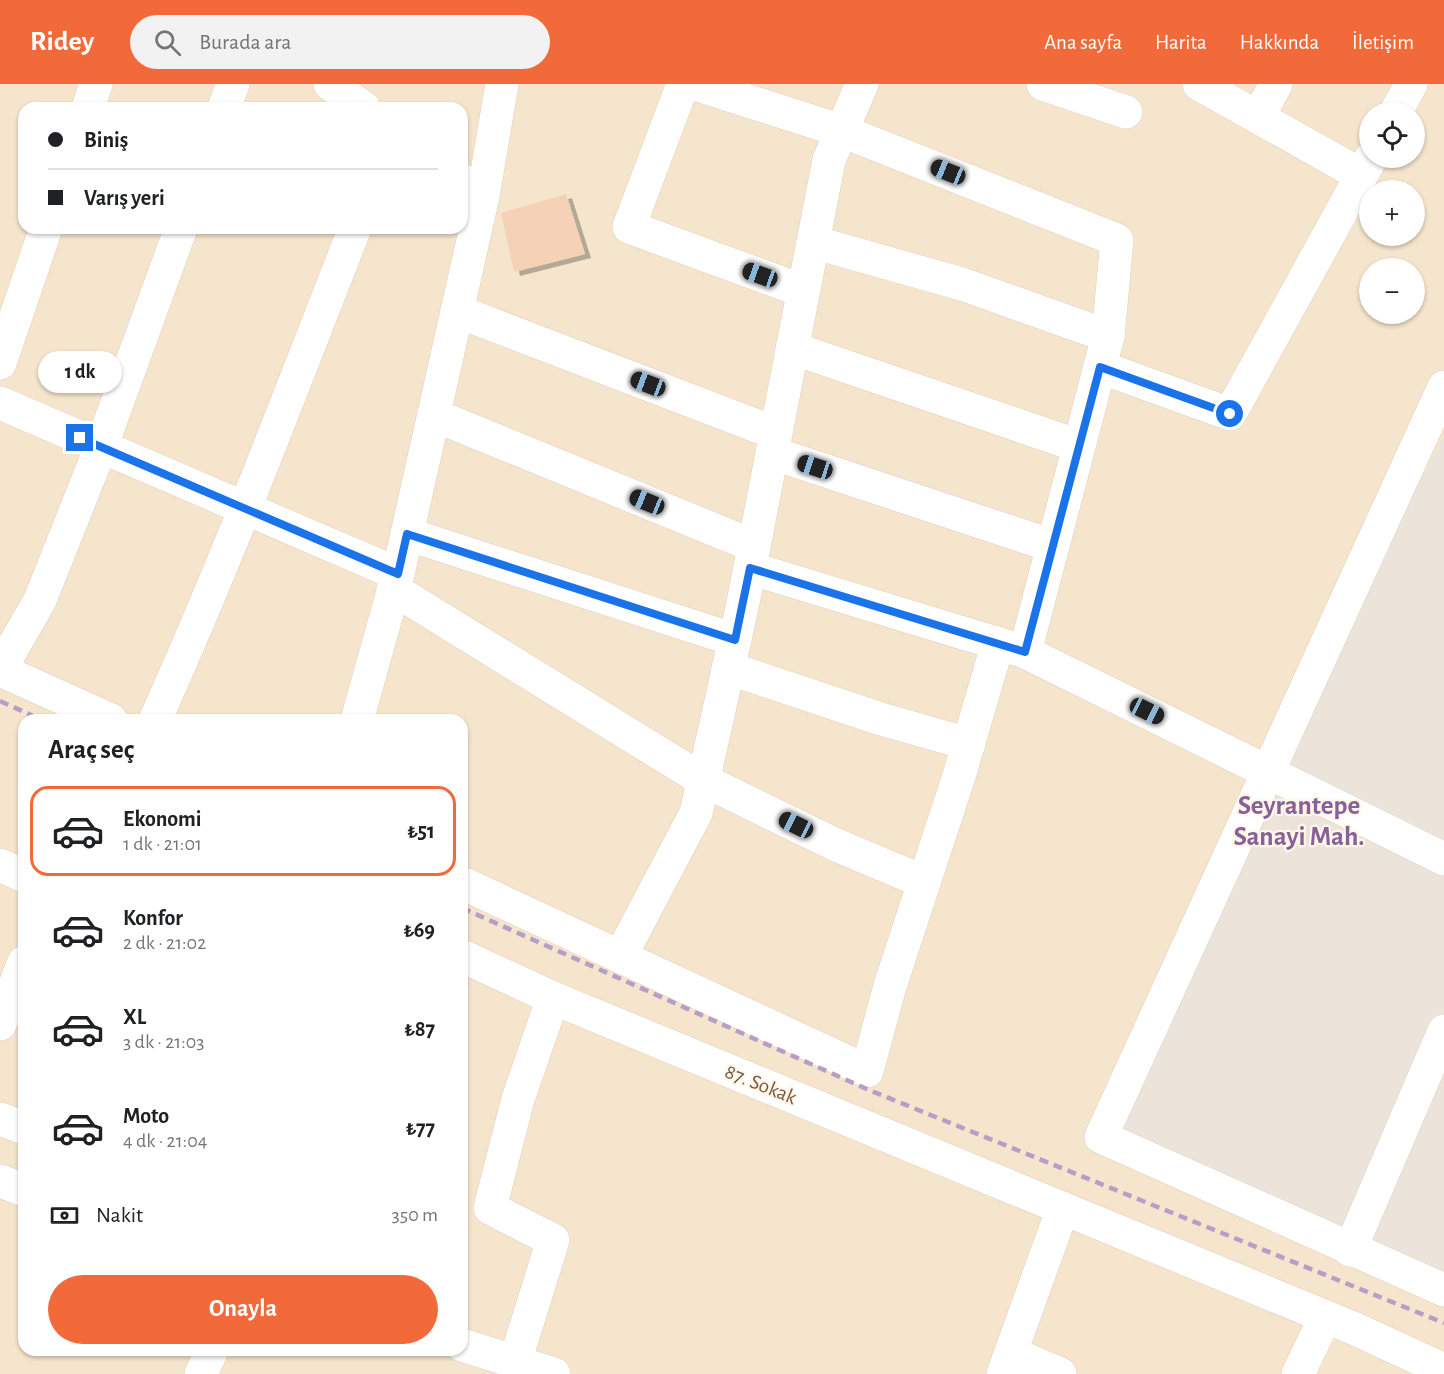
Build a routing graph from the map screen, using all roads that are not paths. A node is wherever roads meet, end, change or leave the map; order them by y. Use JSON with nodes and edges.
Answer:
{"nodes":[{"id":1,"x":96,"y":84,"type":"edge"},
{"id":2,"x":233,"y":84,"type":"edge"},
{"id":3,"x":330,"y":84,"type":"edge"},
{"id":4,"x":502,"y":84,"type":"edge"},
{"id":5,"x":683,"y":84,"type":"edge"},
{"id":6,"x":695,"y":84,"type":"edge"},
{"id":7,"x":862,"y":84,"type":"edge"},
{"id":8,"x":1043,"y":84,"type":"edge"},
{"id":9,"x":1199,"y":84,"type":"edge"},
{"id":10,"x":1276,"y":84,"type":"edge"},
{"id":11,"x":1411,"y":84,"type":"edge"},
{"id":12,"x":90,"y":102,"type":"edge"},
{"id":13,"x":226,"y":102,"type":"edge"},
{"id":14,"x":356,"y":102,"type":"edge"},
{"id":15,"x":1401,"y":102,"type":"edge"},
{"id":16,"x":1126,"y":112,"type":"dead end"},
{"id":17,"x":1258,"y":117,"type":"junction"},
{"id":18,"x":842,"y":130,"type":"junction"},
{"id":19,"x":1359,"y":163,"type":"edge"},
{"id":20,"x":1365,"y":168,"type":"edge"},
{"id":21,"x":472,"y":188,"type":"edge"},
{"id":22,"x":468,"y":221,"type":"edge"},
{"id":23,"x":44,"y":234,"type":"edge"},
{"id":24,"x":179,"y":234,"type":"edge"},
{"id":25,"x":353,"y":234,"type":"edge"},
{"id":26,"x":466,"y":234,"type":"edge"},
{"id":27,"x":813,"y":242,"type":"junction"},
{"id":28,"x":803,"y":291,"type":"junction"},
{"id":29,"x":457,"y":311,"type":"junction"},
{"id":30,"x":792,"y":348,"type":"junction"},
{"id":31,"x":1104,"y":352,"type":"junction"},
{"id":32,"x":0,"y":363,"type":"edge"},
{"id":33,"x":1444,"y":387,"type":"edge"},
{"id":34,"x":0,"y":403,"type":"edge"},
{"id":35,"x":434,"y":415,"type":"junction"},
{"id":36,"x":774,"y":443,"type":"junction"},
{"id":37,"x":1079,"y":446,"type":"junction"},
{"id":38,"x":100,"y":447,"type":"junction"},
{"id":39,"x":1431,"y":448,"type":"edge"},
{"id":40,"x":244,"y":508,"type":"junction"},
{"id":41,"x":407,"y":534,"type":"junction"},
{"id":42,"x":1053,"y":546,"type":"junction"},
{"id":43,"x":752,"y":557,"type":"junction"},
{"id":44,"x":396,"y":582,"type":"junction"},
{"id":45,"x":1011,"y":648,"type":"junction"},
{"id":46,"x":732,"y":654,"type":"junction"},
{"id":47,"x":98,"y":714,"type":"edge"},
{"id":48,"x":158,"y":714,"type":"edge"},
{"id":49,"x":359,"y":714,"type":"edge"},
{"id":50,"x":969,"y":744,"type":"junction"},
{"id":51,"x":1268,"y":771,"type":"junction"},
{"id":52,"x":703,"y":780,"type":"junction"},
{"id":53,"x":1444,"y":859,"type":"edge"},
{"id":54,"x":0,"y":865,"type":"edge"},
{"id":55,"x":18,"y":873,"type":"edge"},
{"id":56,"x":924,"y":882,"type":"junction"},
{"id":57,"x":468,"y":886,"type":"edge"},
{"id":58,"x":620,"y":957,"type":"junction"},
{"id":59,"x":468,"y":959,"type":"edge"},
{"id":60,"x":18,"y":986,"type":"edge"},
{"id":61,"x":553,"y":998,"type":"junction"},
{"id":62,"x":9,"y":1023,"type":"edge"},
{"id":63,"x":1444,"y":1031,"type":"edge"},
{"id":64,"x":0,"y":1119,"type":"edge"},
{"id":65,"x":18,"y":1126,"type":"edge"},
{"id":66,"x":0,"y":1181,"type":"edge"},
{"id":67,"x":18,"y":1188,"type":"edge"},
{"id":68,"x":1063,"y":1208,"type":"junction"},
{"id":69,"x":1350,"y":1250,"type":"junction"},
{"id":70,"x":1444,"y":1290,"type":"edge"},
{"id":71,"x":1325,"y":1318,"type":"junction"},
{"id":72,"x":468,"y":1347,"type":"edge"},
{"id":73,"x":209,"y":1356,"type":"edge"},
{"id":74,"x":515,"y":1362,"type":"junction"},
{"id":75,"x":1007,"y":1363,"type":"edge"},
{"id":76,"x":1444,"y":1370,"type":"edge"},
{"id":77,"x":201,"y":1374,"type":"edge"},
{"id":78,"x":554,"y":1374,"type":"edge"},
{"id":79,"x":1060,"y":1374,"type":"edge"},
{"id":80,"x":1298,"y":1374,"type":"edge"}],
"edges":[{"from":1,"to":12,"type":"street"},
{"from":2,"to":13,"type":"street"},
{"from":3,"to":14,"type":"street"},
{"from":4,"to":21,"type":"street"},
{"from":5,"to":28,"type":"street"},
{"from":6,"to":18,"type":"street"},
{"from":7,"to":18,"type":"street"},
{"from":8,"to":16,"type":"street"},
{"from":9,"to":17,"type":"street"},
{"from":10,"to":17,"type":"street"},
{"from":11,"to":15,"type":"street"},
{"from":17,"to":19,"type":"street"},
{"from":18,"to":27,"type":"street"},
{"from":18,"to":31,"type":"street"},
{"from":20,"to":31,"type":"street"},
{"from":21,"to":22,"type":"street"},
{"from":23,"to":32,"type":"street"},
{"from":24,"to":38,"type":"street"},
{"from":25,"to":40,"type":"street"},
{"from":26,"to":29,"type":"street"},
{"from":27,"to":28,"type":"street"},
{"from":27,"to":31,"type":"street"},
{"from":28,"to":30,"type":"street"},
{"from":29,"to":35,"type":"street"},
{"from":29,"to":36,"type":"street"},
{"from":30,"to":36,"type":"street"},
{"from":30,"to":37,"type":"street"},
{"from":31,"to":37,"type":"street"},
{"from":33,"to":39,"type":"street"},
{"from":34,"to":38,"type":"street"},
{"from":35,"to":41,"type":"street"},
{"from":35,"to":43,"type":"street"},
{"from":36,"to":42,"type":"street"},
{"from":36,"to":43,"type":"street"},
{"from":37,"to":42,"type":"street"},
{"from":38,"to":40,"type":"street"},
{"from":38,"to":47,"type":"street"},
{"from":39,"to":51,"type":"street"},
{"from":40,"to":44,"type":"street"},
{"from":40,"to":48,"type":"street"},
{"from":41,"to":44,"type":"street"},
{"from":41,"to":46,"type":"street"},
{"from":42,"to":45,"type":"street"},
{"from":43,"to":45,"type":"street"},
{"from":43,"to":46,"type":"street"},
{"from":44,"to":49,"type":"street"},
{"from":44,"to":52,"type":"street"},
{"from":45,"to":50,"type":"street"},
{"from":45,"to":51,"type":"street"},
{"from":46,"to":50,"type":"street"},
{"from":46,"to":52,"type":"street"},
{"from":50,"to":56,"type":"street"},
{"from":51,"to":53,"type":"street"},
{"from":51,"to":69,"type":"street"},
{"from":52,"to":56,"type":"street"},
{"from":52,"to":58,"type":"street"},
{"from":54,"to":55,"type":"street"},
{"from":56,"to":58,"type":"street"},
{"from":57,"to":58,"type":"street"},
{"from":59,"to":61,"type":"street","name":"87. Sokak"},
{"from":60,"to":62,"type":"street"},
{"from":61,"to":68,"type":"street","name":"87. Sokak"},
{"from":61,"to":74,"type":"street"},
{"from":63,"to":69,"type":"street"},
{"from":64,"to":65,"type":"street"},
{"from":66,"to":67,"type":"street"},
{"from":68,"to":71,"type":"street","name":"87. Sokak"},
{"from":68,"to":75,"type":"street"},
{"from":69,"to":70,"type":"street"},
{"from":71,"to":76,"type":"street","name":"87. Sokak"},
{"from":71,"to":80,"type":"street"},
{"from":72,"to":74,"type":"street"},
{"from":73,"to":77,"type":"street"},
{"from":74,"to":78,"type":"street"},
{"from":75,"to":79,"type":"street"}]}
